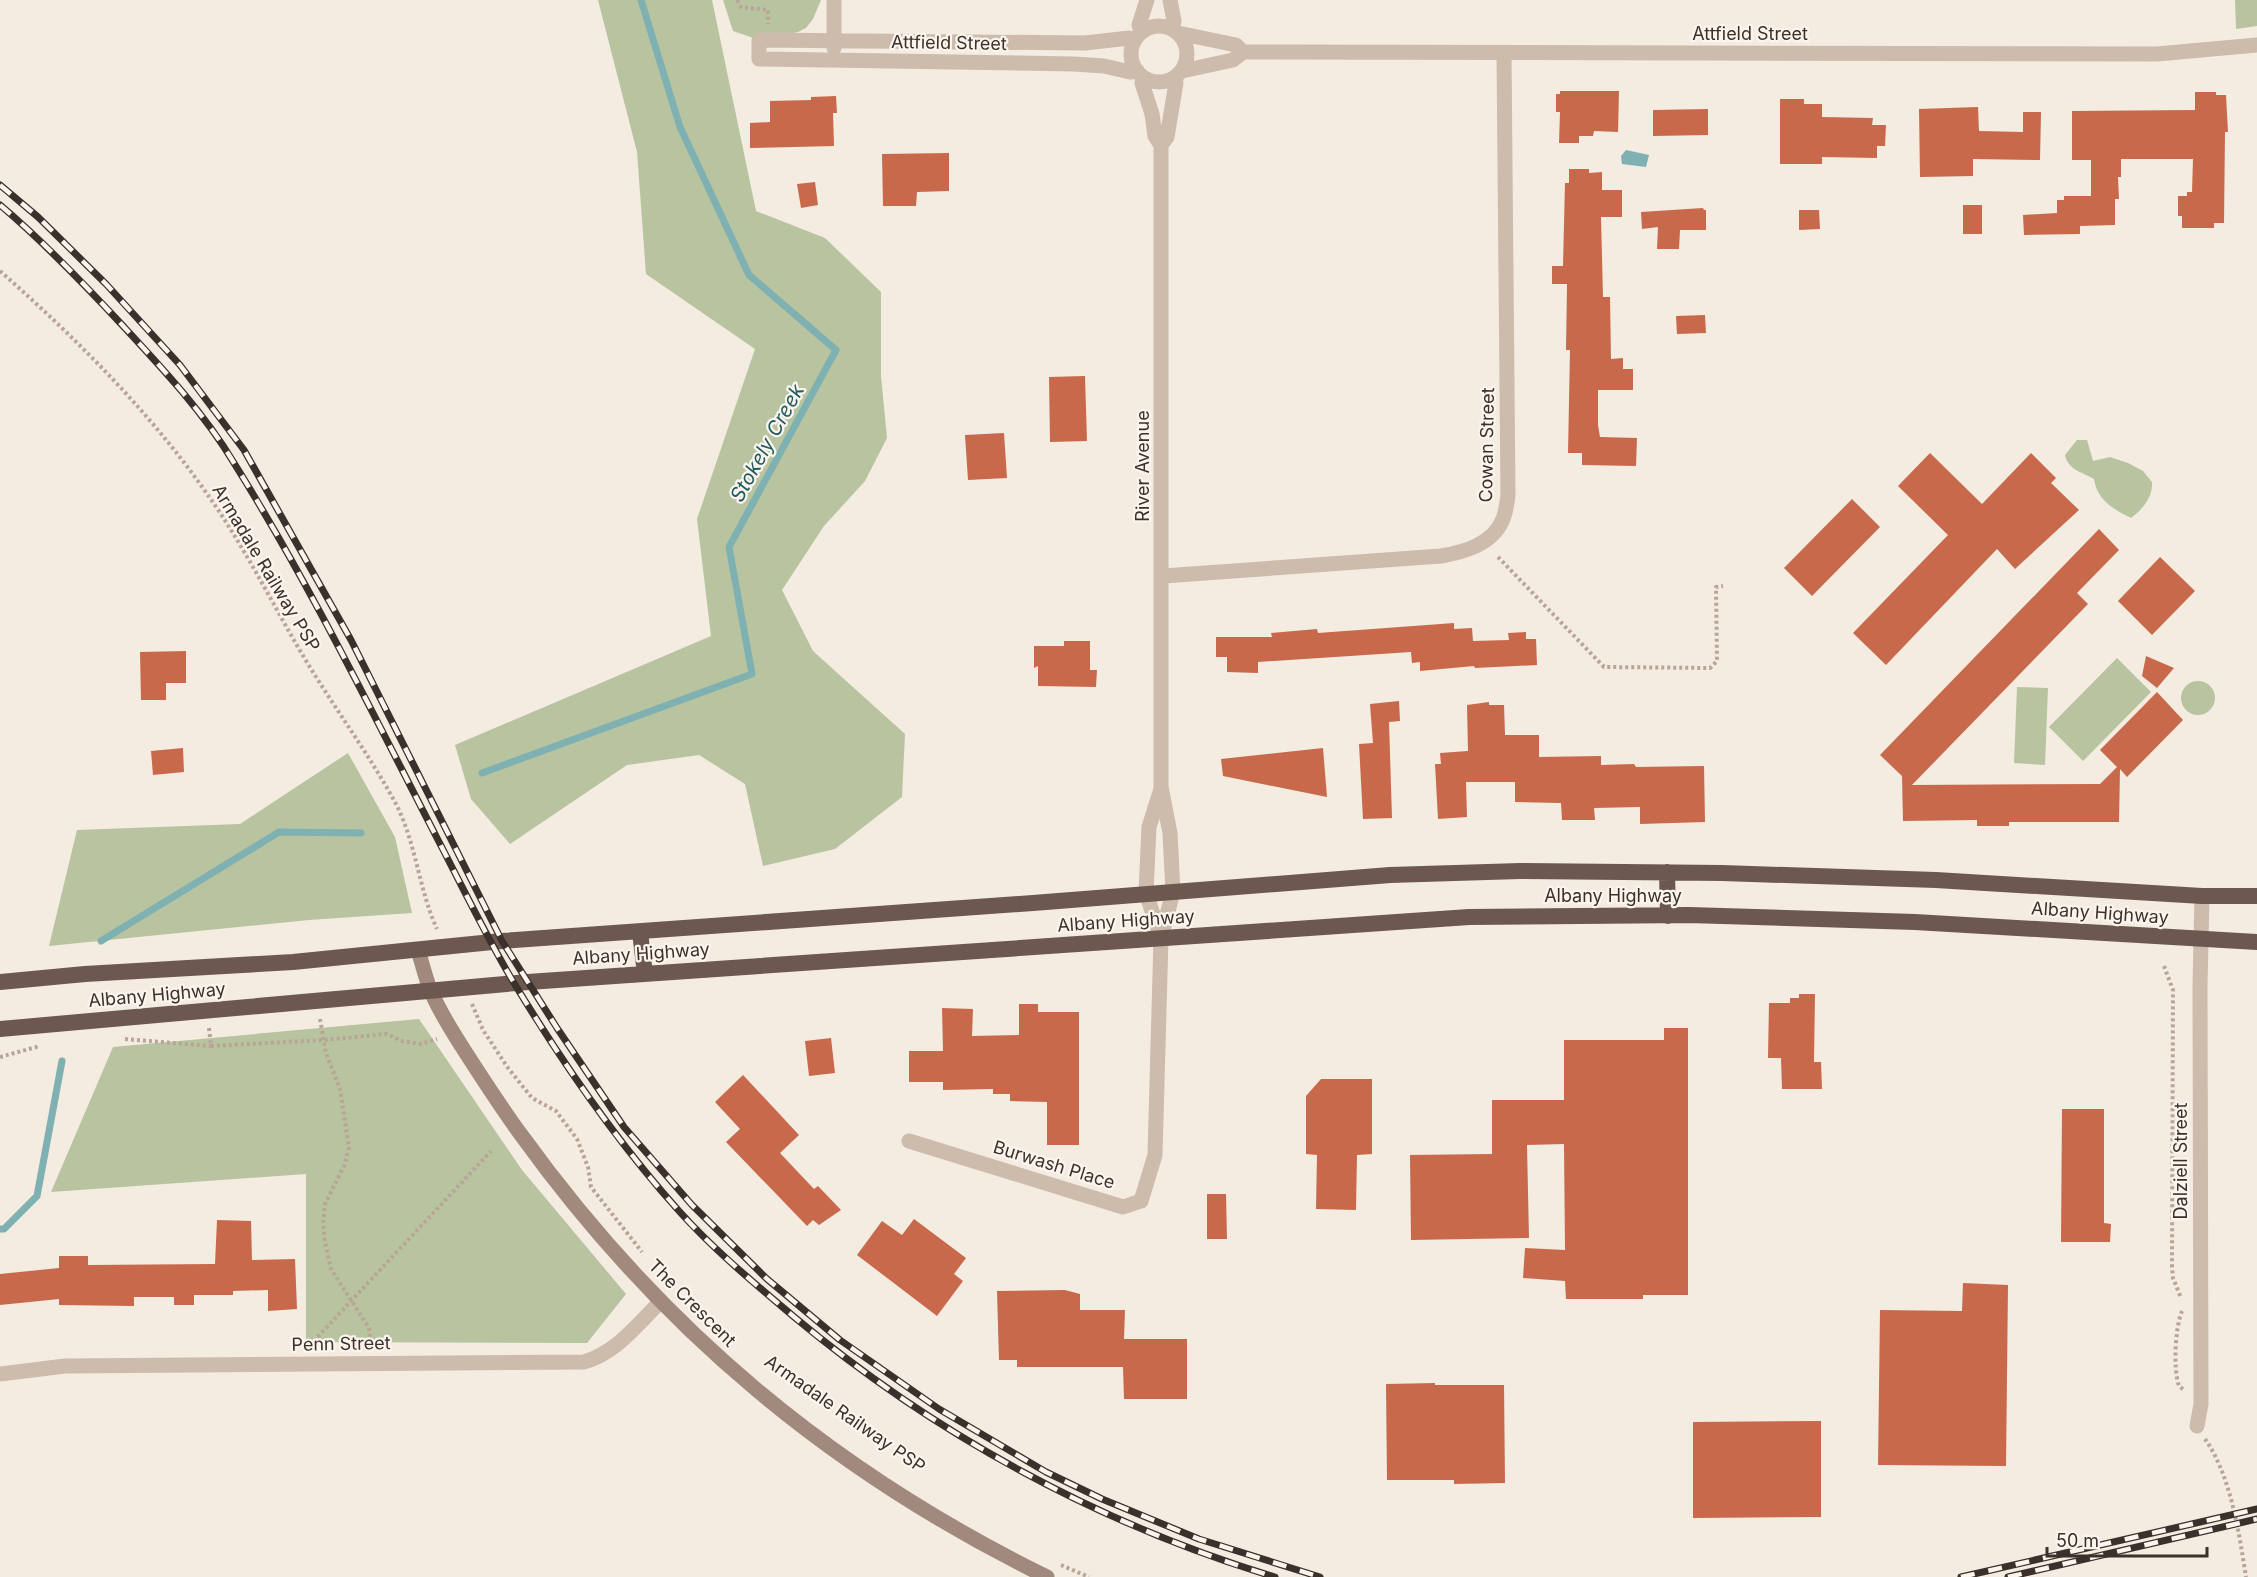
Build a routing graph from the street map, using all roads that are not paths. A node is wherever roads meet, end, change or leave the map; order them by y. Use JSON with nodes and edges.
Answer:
{"nodes":[{"id":1,"x":834,"y":0,"type":"edge"},
{"id":2,"x":1147,"y":0,"type":"edge"},
{"id":3,"x":1170,"y":0,"type":"edge"},
{"id":4,"x":1175,"y":31,"type":"junction"},
{"id":5,"x":1138,"y":36,"type":"junction"},
{"id":6,"x":834,"y":40,"type":"junction"},
{"id":7,"x":2257,"y":45,"type":"edge"},
{"id":8,"x":1243,"y":52,"type":"junction"},
{"id":9,"x":1504,"y":53,"type":"junction"},
{"id":10,"x":834,"y":61,"type":"junction"},
{"id":11,"x":1140,"y":74,"type":"junction"},
{"id":12,"x":1178,"y":74,"type":"junction"},
{"id":13,"x":1161,"y":145,"type":"junction"},
{"id":14,"x":1163,"y":576,"type":"junction"},
{"id":15,"x":1161,"y":786,"type":"junction"},
{"id":16,"x":1667,"y":872,"type":"junction"},
{"id":17,"x":1173,"y":892,"type":"junction"},
{"id":18,"x":1146,"y":893,"type":"junction"},
{"id":19,"x":2202,"y":896,"type":"junction"},
{"id":20,"x":2257,"y":896,"type":"edge"},
{"id":21,"x":1668,"y":916,"type":"junction"},
{"id":22,"x":640,"y":932,"type":"junction"},
{"id":23,"x":1161,"y":938,"type":"junction"},
{"id":24,"x":2202,"y":939,"type":"junction"},
{"id":25,"x":2257,"y":942,"type":"edge"},
{"id":26,"x":418,"y":950,"type":"junction"},
{"id":27,"x":645,"y":974,"type":"junction"},
{"id":28,"x":0,"y":982,"type":"edge"},
{"id":29,"x":431,"y":991,"type":"junction"},
{"id":30,"x":0,"y":1029,"type":"edge"},
{"id":31,"x":909,"y":1141,"type":"dead end"},
{"id":32,"x":661,"y":1301,"type":"junction"},
{"id":33,"x":0,"y":1374,"type":"edge"},
{"id":34,"x":2197,"y":1426,"type":"road end"},
{"id":35,"x":1047,"y":1577,"type":"edge"}],
"edges":[{"from":1,"to":6,"type":"street"},
{"from":2,"to":5,"type":"street"},
{"from":3,"to":4,"type":"street"},
{"from":4,"to":5,"type":"street"},
{"from":4,"to":8,"type":"street","name":"Attfield Street"},
{"from":4,"to":12,"type":"street"},
{"from":5,"to":6,"type":"street","name":"Attfield Street"},
{"from":5,"to":11,"type":"street"},
{"from":6,"to":10,"type":"street"},
{"from":6,"to":10,"type":"street","name":"Attfield Street"},
{"from":7,"to":9,"type":"street","name":"Attfield Street"},
{"from":8,"to":9,"type":"street","name":"Attfield Street"},
{"from":8,"to":12,"type":"street","name":"Attfield Street"},
{"from":9,"to":14,"type":"street","name":"Cowan Street"},
{"from":10,"to":11,"type":"street","name":"Attfield Street"},
{"from":11,"to":12,"type":"street"},
{"from":11,"to":13,"type":"street","name":"River Avenue"},
{"from":12,"to":13,"type":"street","name":"River Avenue"},
{"from":13,"to":14,"type":"street","name":"River Avenue"},
{"from":14,"to":15,"type":"street","name":"River Avenue"},
{"from":15,"to":17,"type":"street","name":"River Avenue"},
{"from":15,"to":18,"type":"street","name":"River Avenue"},
{"from":16,"to":17,"type":"highway","name":"Albany Highway"},
{"from":16,"to":19,"type":"highway","name":"Albany Highway"},
{"from":16,"to":21,"type":"highway"},
{"from":17,"to":18,"type":"highway","name":"Albany Highway"},
{"from":17,"to":23,"type":"street","name":"River Avenue"},
{"from":18,"to":22,"type":"highway","name":"Albany Highway"},
{"from":18,"to":23,"type":"street"},
{"from":19,"to":20,"type":"highway","name":"Albany Highway"},
{"from":19,"to":24,"type":"street","name":"Dalziell Street"},
{"from":21,"to":23,"type":"highway","name":"Albany Highway"},
{"from":21,"to":24,"type":"highway","name":"Albany Highway"},
{"from":22,"to":26,"type":"highway","name":"Albany Highway"},
{"from":22,"to":27,"type":"highway"},
{"from":23,"to":27,"type":"highway","name":"Albany Highway"},
{"from":23,"to":31,"type":"street","name":"Burwash Place"},
{"from":24,"to":25,"type":"highway","name":"Albany Highway"},
{"from":24,"to":34,"type":"street","name":"Dalziell Street"},
{"from":26,"to":28,"type":"highway","name":"Albany Highway"},
{"from":26,"to":29,"type":"main road","name":"The Crescent"},
{"from":27,"to":29,"type":"highway","name":"Albany Highway"},
{"from":29,"to":30,"type":"highway","name":"Albany Highway"},
{"from":29,"to":32,"type":"main road","name":"The Crescent"},
{"from":32,"to":33,"type":"street","name":"Penn Street"},
{"from":32,"to":35,"type":"main road","name":"The Crescent"}]}
